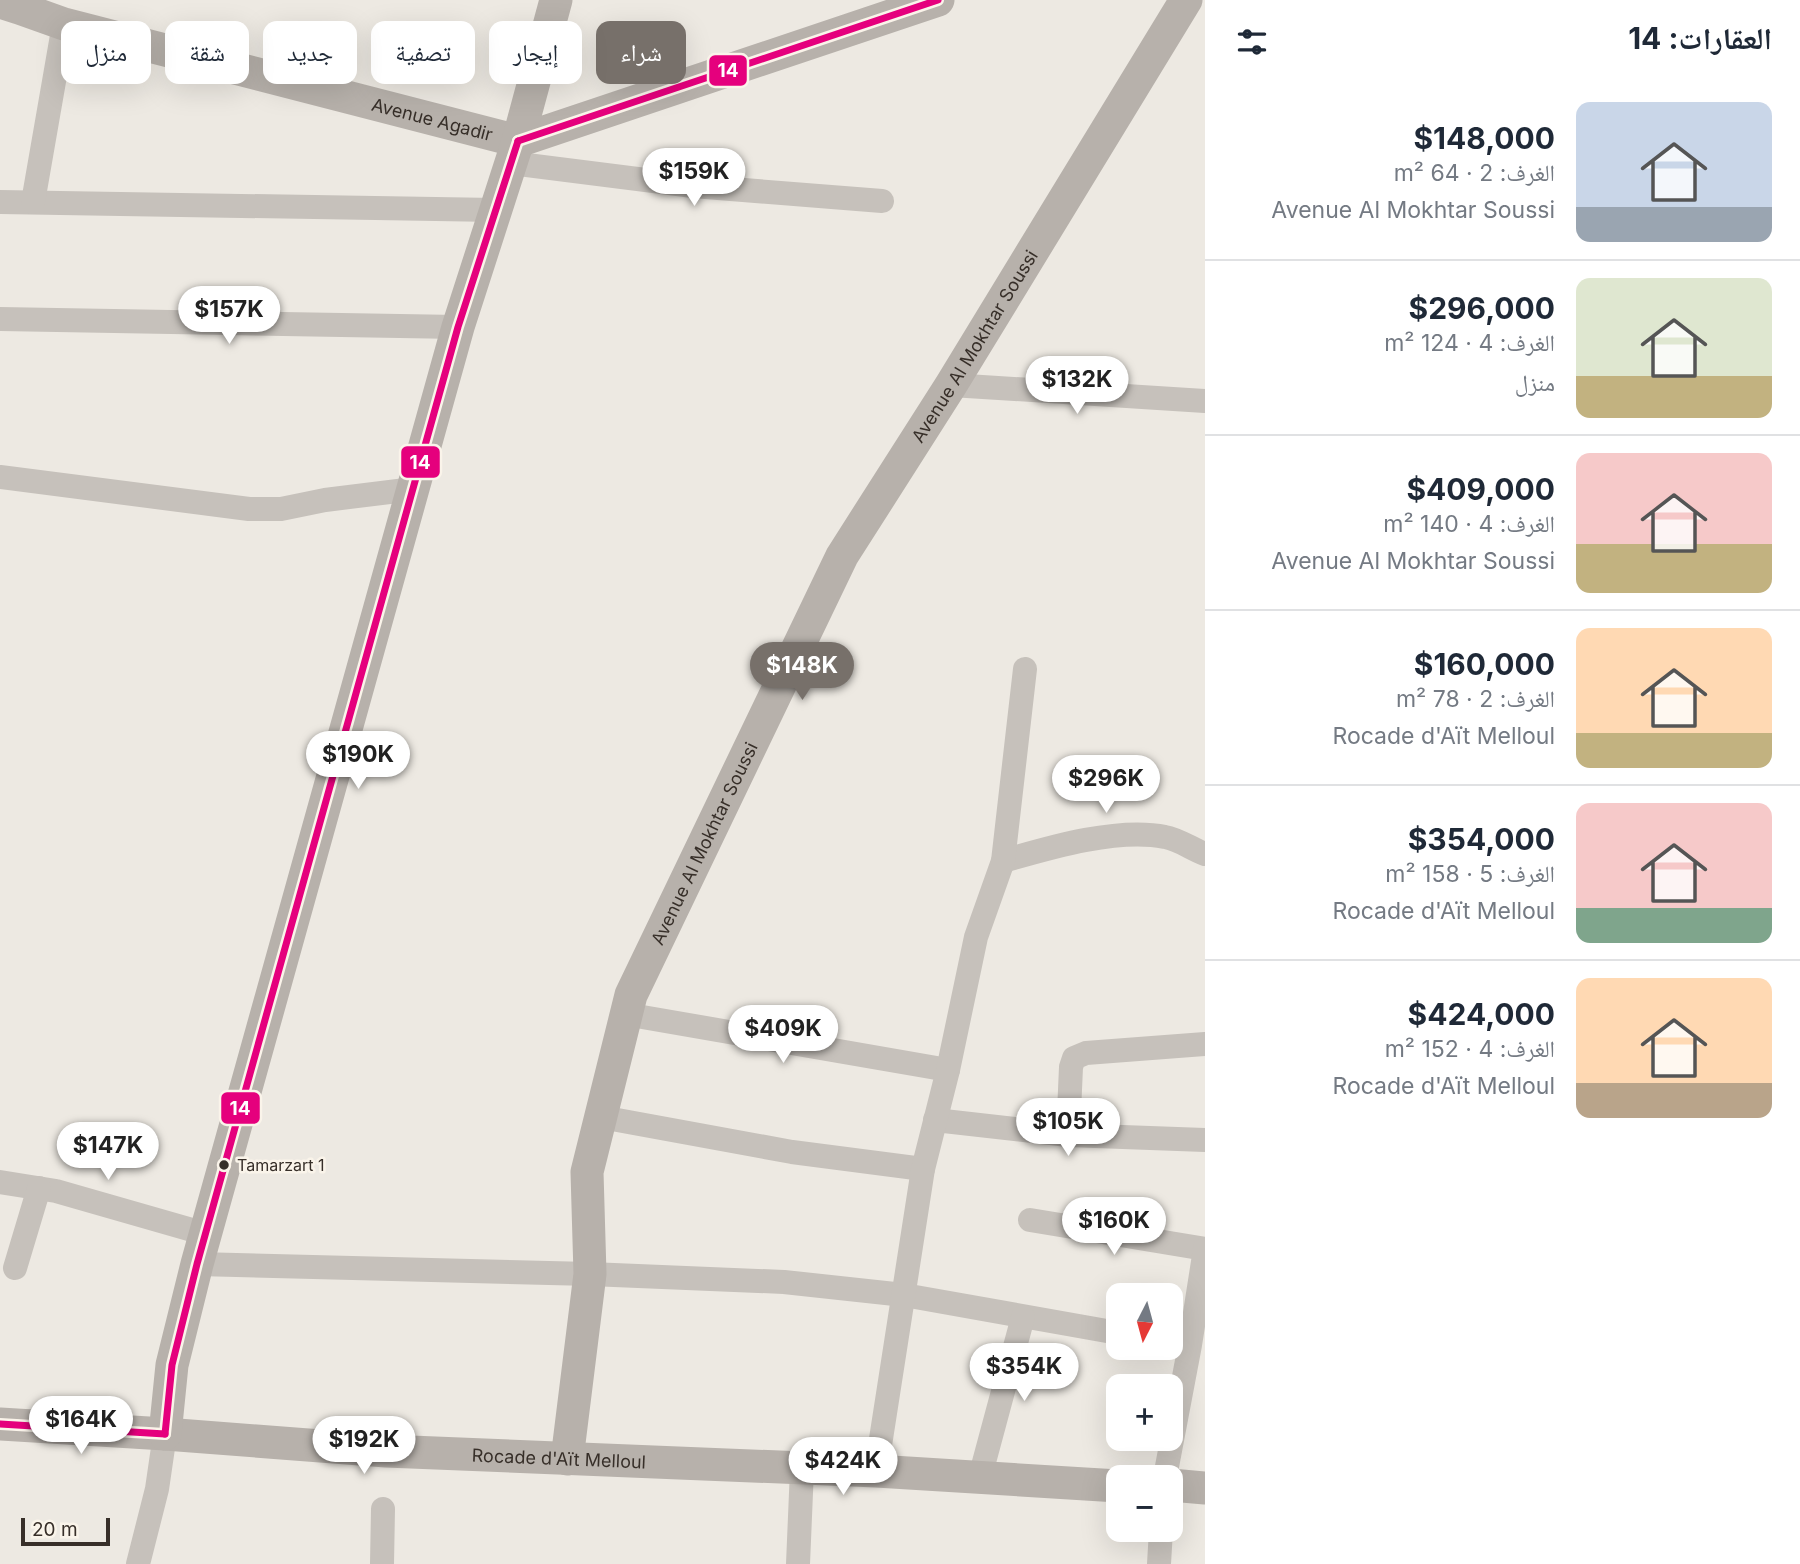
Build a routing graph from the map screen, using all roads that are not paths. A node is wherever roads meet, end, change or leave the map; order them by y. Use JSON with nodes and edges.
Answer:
{"nodes":[{"id":1,"x":556,"y":0,"type":"edge"},
{"id":2,"x":938,"y":0,"type":"edge"},
{"id":3,"x":1186,"y":0,"type":"edge"},
{"id":4,"x":13,"y":3,"type":"edge"},
{"id":5,"x":61,"y":23,"type":"edge"},
{"id":6,"x":61,"y":41,"type":"edge"},
{"id":7,"x":151,"y":49,"type":"edge"},
{"id":8,"x":514,"y":152,"type":"junction"},
{"id":9,"x":882,"y":201,"type":"dead end"},
{"id":10,"x":0,"y":202,"type":"edge"},
{"id":11,"x":33,"y":202,"type":"junction"},
{"id":12,"x":496,"y":210,"type":"junction"},
{"id":13,"x":0,"y":320,"type":"edge"},
{"id":14,"x":458,"y":327,"type":"junction"},
{"id":15,"x":951,"y":385,"type":"junction"},
{"id":16,"x":1205,"y":401,"type":"edge"},
{"id":17,"x":0,"y":477,"type":"edge"},
{"id":18,"x":414,"y":489,"type":"junction"},
{"id":19,"x":1025,"y":669,"type":"dead end"},
{"id":20,"x":1205,"y":854,"type":"edge"},
{"id":21,"x":1003,"y":861,"type":"junction"},
{"id":22,"x":625,"y":1014,"type":"junction"},
{"id":23,"x":1205,"y":1044,"type":"edge"},
{"id":24,"x":948,"y":1070,"type":"junction"},
{"id":25,"x":601,"y":1117,"type":"junction"},
{"id":26,"x":935,"y":1120,"type":"junction"},
{"id":27,"x":1068,"y":1135,"type":"junction"},
{"id":28,"x":1205,"y":1140,"type":"edge"},
{"id":29,"x":923,"y":1169,"type":"junction"},
{"id":30,"x":0,"y":1182,"type":"edge"},
{"id":31,"x":39,"y":1188,"type":"junction"},
{"id":32,"x":1030,"y":1220,"type":"dead end"},
{"id":33,"x":201,"y":1249,"type":"junction"},
{"id":34,"x":1205,"y":1249,"type":"edge"},
{"id":35,"x":15,"y":1268,"type":"dead end"},
{"id":36,"x":590,"y":1274,"type":"junction"},
{"id":37,"x":904,"y":1295,"type":"junction"},
{"id":38,"x":1023,"y":1317,"type":"junction"},
{"id":39,"x":1106,"y":1331,"type":"edge"},
{"id":40,"x":1189,"y":1344,"type":"edge"},
{"id":41,"x":0,"y":1424,"type":"edge"},
{"id":42,"x":165,"y":1433,"type":"junction"},
{"id":43,"x":567,"y":1458,"type":"junction"},
{"id":44,"x":1167,"y":1465,"type":"edge"},
{"id":45,"x":802,"y":1469,"type":"junction"},
{"id":46,"x":876,"y":1471,"type":"junction"},
{"id":47,"x":980,"y":1477,"type":"junction"},
{"id":48,"x":1106,"y":1485,"type":"edge"},
{"id":49,"x":1183,"y":1487,"type":"edge"},
{"id":50,"x":1205,"y":1489,"type":"edge"},
{"id":51,"x":383,"y":1509,"type":"dead end"},
{"id":52,"x":1160,"y":1542,"type":"edge"},
{"id":53,"x":138,"y":1564,"type":"edge"},
{"id":54,"x":382,"y":1564,"type":"edge"},
{"id":55,"x":798,"y":1564,"type":"edge"},
{"id":56,"x":1159,"y":1564,"type":"edge"}],
"edges":[{"from":1,"to":8,"type":"street"},
{"from":2,"to":8,"type":"street"},
{"from":3,"to":15,"type":"street","name":"Avenue Al Mokhtar Soussi"},
{"from":4,"to":5,"type":"street","name":"Avenue Agadir"},
{"from":6,"to":11,"type":"street"},
{"from":7,"to":8,"type":"street","name":"Avenue Agadir"},
{"from":8,"to":9,"type":"street"},
{"from":8,"to":12,"type":"street"},
{"from":10,"to":11,"type":"street"},
{"from":11,"to":12,"type":"street"},
{"from":12,"to":14,"type":"street"},
{"from":13,"to":14,"type":"street"},
{"from":14,"to":18,"type":"street"},
{"from":15,"to":16,"type":"street"},
{"from":15,"to":22,"type":"street","name":"Avenue Al Mokhtar Soussi"},
{"from":17,"to":18,"type":"street"},
{"from":18,"to":33,"type":"street"},
{"from":19,"to":21,"type":"street"},
{"from":20,"to":21,"type":"street"},
{"from":21,"to":24,"type":"street"},
{"from":22,"to":24,"type":"street"},
{"from":22,"to":25,"type":"street","name":"Avenue Al Mokhtar Soussi"},
{"from":23,"to":27,"type":"street"},
{"from":24,"to":26,"type":"street"},
{"from":25,"to":29,"type":"street"},
{"from":25,"to":36,"type":"street","name":"Avenue Al Mokhtar Soussi"},
{"from":26,"to":27,"type":"street"},
{"from":26,"to":29,"type":"street"},
{"from":27,"to":28,"type":"street"},
{"from":29,"to":37,"type":"street"},
{"from":30,"to":31,"type":"street"},
{"from":31,"to":33,"type":"street"},
{"from":31,"to":35,"type":"street"},
{"from":32,"to":34,"type":"street"},
{"from":33,"to":36,"type":"street"},
{"from":33,"to":42,"type":"street"},
{"from":34,"to":40,"type":"street"},
{"from":36,"to":37,"type":"street"},
{"from":36,"to":43,"type":"street","name":"Avenue Al Mokhtar Soussi"},
{"from":37,"to":38,"type":"street"},
{"from":37,"to":46,"type":"street"},
{"from":38,"to":39,"type":"street"},
{"from":38,"to":47,"type":"street"},
{"from":40,"to":44,"type":"street"},
{"from":41,"to":42,"type":"street","name":"Rocade d'Aït Melloul"},
{"from":42,"to":43,"type":"street","name":"Rocade d'Aït Melloul"},
{"from":42,"to":53,"type":"street"},
{"from":43,"to":45,"type":"street","name":"Rocade d'Aït Melloul"},
{"from":45,"to":46,"type":"street","name":"Rocade d'Aït Melloul"},
{"from":45,"to":55,"type":"street"},
{"from":46,"to":47,"type":"street","name":"Rocade d'Aït Melloul"},
{"from":47,"to":48,"type":"street","name":"Rocade d'Aït Melloul"},
{"from":49,"to":50,"type":"street"},
{"from":51,"to":54,"type":"street"},
{"from":52,"to":56,"type":"street"}]}
